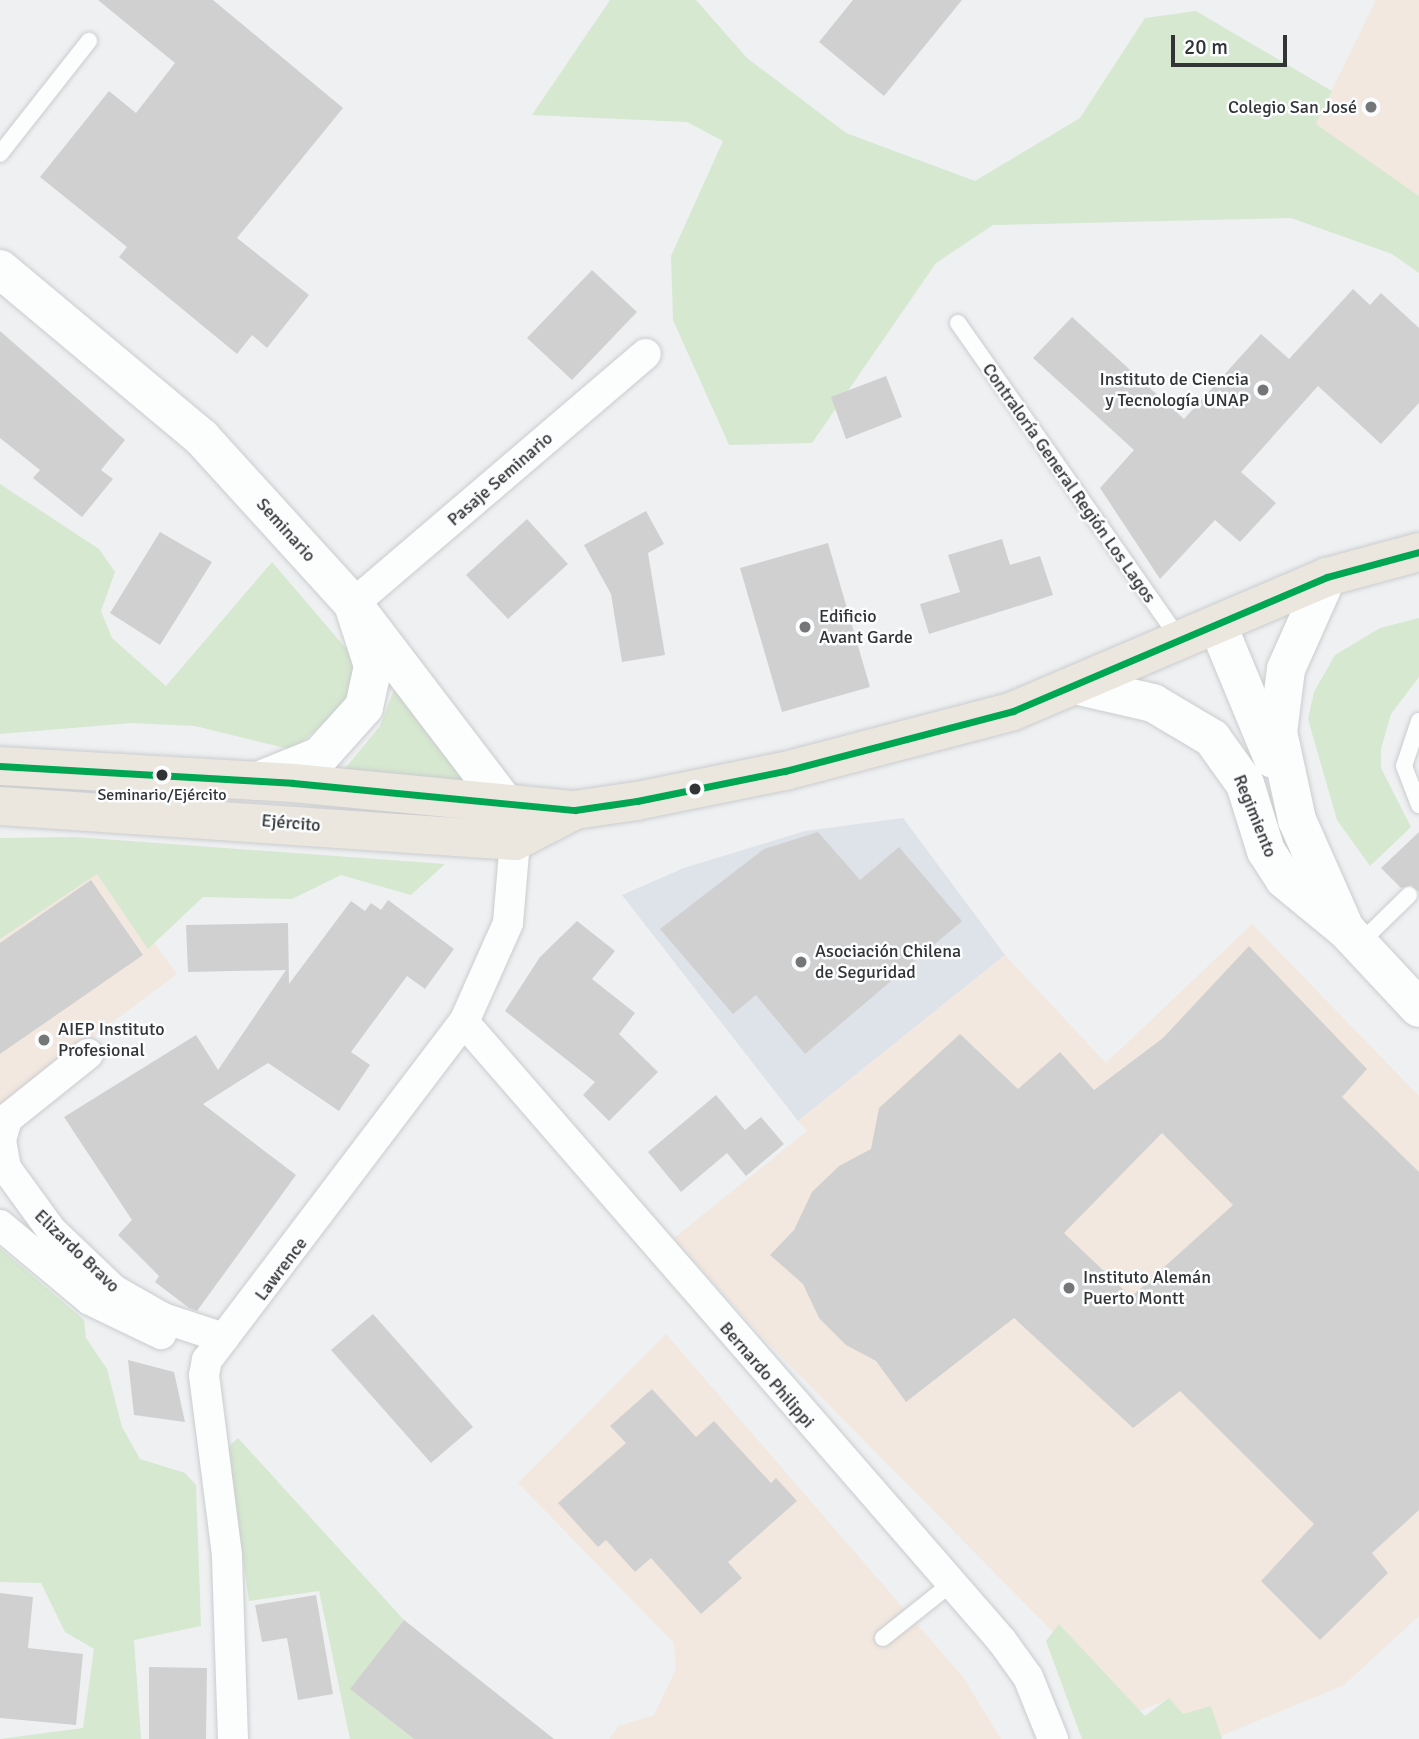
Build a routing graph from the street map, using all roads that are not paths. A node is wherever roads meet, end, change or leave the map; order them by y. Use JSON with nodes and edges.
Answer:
{"nodes":[{"id":1,"x":89,"y":41,"type":"dead end"},
{"id":2,"x":0,"y":154,"type":"edge"},
{"id":3,"x":0,"y":269,"type":"edge"},
{"id":4,"x":958,"y":323,"type":"dead end"},
{"id":5,"x":646,"y":354,"type":"dead end"},
{"id":6,"x":1419,"y":552,"type":"edge"},
{"id":7,"x":1327,"y":576,"type":"junction"},
{"id":8,"x":353,"y":604,"type":"junction"},
{"id":9,"x":1218,"y":626,"type":"junction"},
{"id":10,"x":1181,"y":641,"type":"junction"},
{"id":11,"x":1079,"y":686,"type":"junction"},
{"id":12,"x":1419,"y":721,"type":"edge"},
{"id":13,"x":0,"y":766,"type":"edge"},
{"id":14,"x":1283,"y":776,"type":"junction"},
{"id":15,"x":258,"y":781,"type":"junction"},
{"id":16,"x":504,"y":802,"type":"junction"},
{"id":17,"x":1419,"y":805,"type":"edge"},
{"id":18,"x":0,"y":806,"type":"edge"},
{"id":19,"x":575,"y":810,"type":"junction"},
{"id":20,"x":515,"y":841,"type":"junction"},
{"id":21,"x":1409,"y":895,"type":"dead end"},
{"id":22,"x":1353,"y":937,"type":"junction"},
{"id":23,"x":1419,"y":1008,"type":"edge"},
{"id":24,"x":464,"y":1022,"type":"junction"},
{"id":25,"x":88,"y":1054,"type":"dead end"},
{"id":26,"x":0,"y":1225,"type":"edge"},
{"id":27,"x":224,"y":1338,"type":"junction"},
{"id":28,"x":952,"y":1583,"type":"junction"},
{"id":29,"x":883,"y":1638,"type":"dead end"},
{"id":30,"x":233,"y":1739,"type":"edge"},
{"id":31,"x":1053,"y":1739,"type":"edge"}],
"edges":[{"from":1,"to":2,"type":"lane"},
{"from":3,"to":8,"type":"main road","name":"Seminario"},
{"from":4,"to":10,"type":"lane","name":"Contraloría General Región Los Lagos"},
{"from":5,"to":8,"type":"street","name":"Pasaje Seminario"},
{"from":6,"to":7,"type":"main road"},
{"from":7,"to":9,"type":"main road"},
{"from":7,"to":14,"type":"main road","name":"Regimiento"},
{"from":8,"to":15,"type":"main road"},
{"from":8,"to":16,"type":"main road","name":"Seminario"},
{"from":9,"to":10,"type":"main road"},
{"from":9,"to":14,"type":"main road","name":"Regimiento"},
{"from":10,"to":11,"type":"main road"},
{"from":11,"to":19,"type":"main road"},
{"from":11,"to":22,"type":"main road","name":"Regimiento"},
{"from":12,"to":17,"type":"lane"},
{"from":13,"to":15,"type":"main road"},
{"from":14,"to":22,"type":"main road","name":"Regimiento"},
{"from":15,"to":16,"type":"main road"},
{"from":16,"to":19,"type":"main road"},
{"from":16,"to":20,"type":"main road","name":"Seminario"},
{"from":18,"to":20,"type":"main road","name":"Ejército"},
{"from":19,"to":20,"type":"main road"},
{"from":20,"to":24,"type":"street","name":"Lawrence"},
{"from":21,"to":22,"type":"lane"},
{"from":22,"to":23,"type":"main road","name":"Regimiento"},
{"from":24,"to":27,"type":"street","name":"Lawrence"},
{"from":24,"to":28,"type":"street","name":"Bernardo Philippi"},
{"from":25,"to":27,"type":"street","name":"Elizardo Bravo"},
{"from":26,"to":27,"type":"street","name":"Elizardo Bravo"},
{"from":27,"to":30,"type":"street","name":"Lawrence"},
{"from":28,"to":29,"type":"lane"},
{"from":28,"to":31,"type":"street","name":"Bernardo Philippi"}]}
